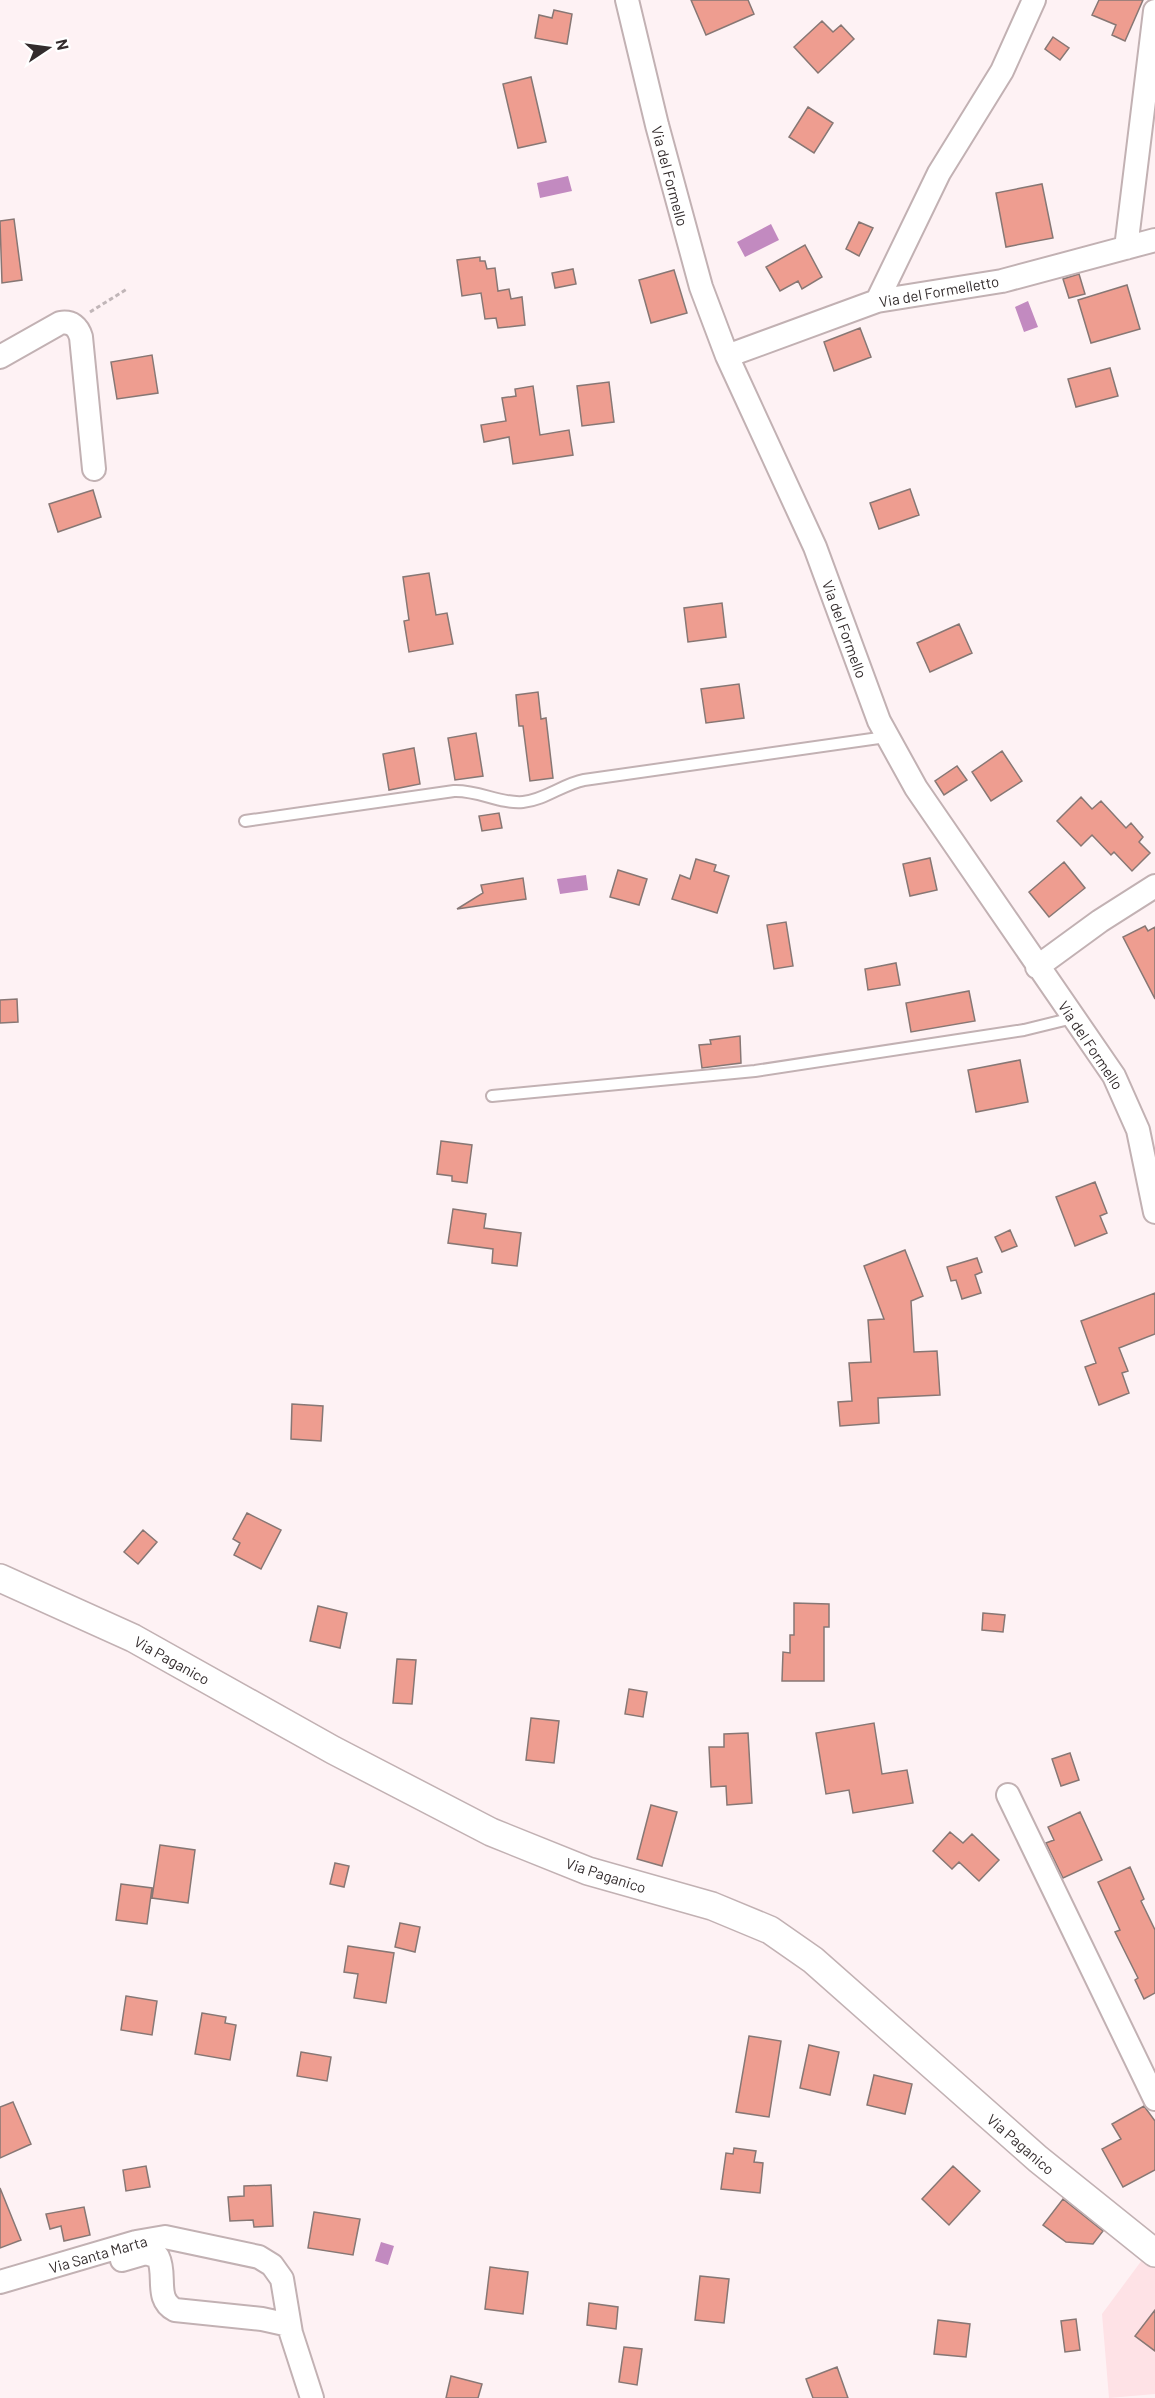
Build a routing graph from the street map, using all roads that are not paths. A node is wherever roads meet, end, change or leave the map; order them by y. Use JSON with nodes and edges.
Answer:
{"nodes":[{"id":1,"x":627,"y":0,"type":"edge"},
{"id":2,"x":1034,"y":0,"type":"edge"},
{"id":3,"x":1155,"y":11,"type":"edge"},
{"id":4,"x":1155,"y":240,"type":"edge"},
{"id":5,"x":1126,"y":248,"type":"junction"},
{"id":6,"x":877,"y":301,"type":"junction"},
{"id":7,"x":727,"y":356,"type":"junction"},
{"id":8,"x":0,"y":357,"type":"edge"},
{"id":9,"x":93,"y":469,"type":"dead end"},
{"id":10,"x":886,"y":737,"type":"junction"},
{"id":11,"x":245,"y":821,"type":"dead end"},
{"id":12,"x":1155,"y":886,"type":"edge"},
{"id":13,"x":1037,"y":967,"type":"junction"},
{"id":14,"x":1073,"y":1018,"type":"junction"},
{"id":15,"x":492,"y":1096,"type":"dead end"},
{"id":16,"x":1155,"y":1212,"type":"edge"},
{"id":17,"x":0,"y":1578,"type":"edge"},
{"id":18,"x":1008,"y":1795,"type":"dead end"},
{"id":19,"x":1155,"y":2099,"type":"edge"},
{"id":20,"x":1155,"y":2253,"type":"edge"},
{"id":21,"x":0,"y":2282,"type":"edge"},
{"id":22,"x":0,"y":2296,"type":"edge"},
{"id":23,"x":289,"y":2325,"type":"junction"},
{"id":24,"x":312,"y":2398,"type":"edge"}],
"edges":[{"from":1,"to":7,"type":"street","name":"Via del Formello"},
{"from":2,"to":6,"type":"street"},
{"from":3,"to":5,"type":"street"},
{"from":4,"to":5,"type":"street","name":"Via del Formelletto"},
{"from":5,"to":6,"type":"street","name":"Via del Formelletto"},
{"from":6,"to":7,"type":"street","name":"Via del Formelletto"},
{"from":7,"to":10,"type":"street","name":"Via del Formello"},
{"from":8,"to":9,"type":"street"},
{"from":10,"to":11,"type":"lane"},
{"from":10,"to":13,"type":"street","name":"Via del Formello"},
{"from":12,"to":13,"type":"street"},
{"from":13,"to":14,"type":"street","name":"Via del Formello"},
{"from":14,"to":15,"type":"lane"},
{"from":14,"to":16,"type":"street","name":"Via del Formello"},
{"from":17,"to":20,"type":"street","name":"Via Paganico"},
{"from":18,"to":19,"type":"street"},
{"from":21,"to":23,"type":"street","name":"Via Santa Marta"},
{"from":22,"to":23,"type":"street","name":"Via Santa Marta"},
{"from":23,"to":24,"type":"street","name":"Via Santa Marta"}]}
